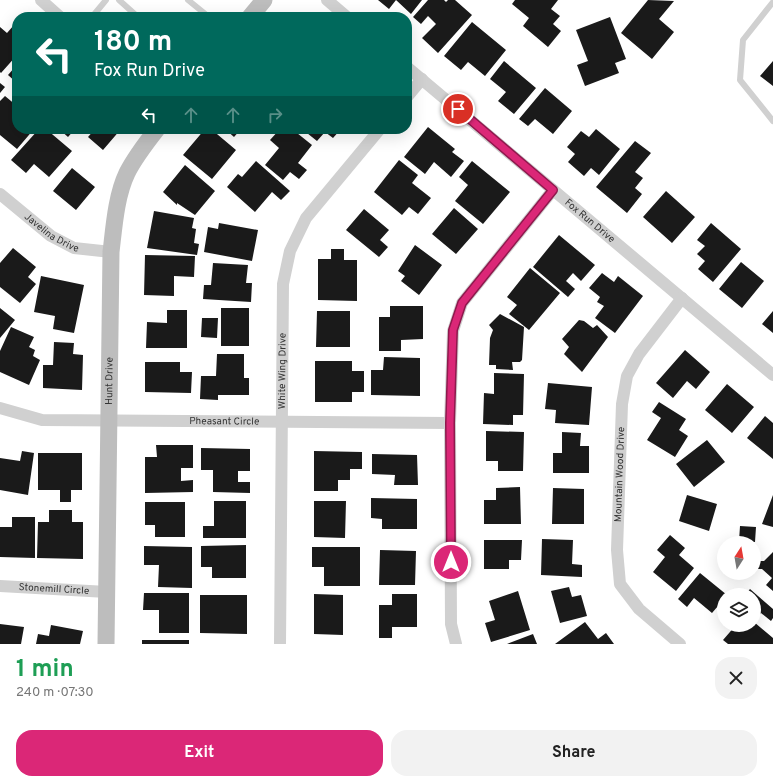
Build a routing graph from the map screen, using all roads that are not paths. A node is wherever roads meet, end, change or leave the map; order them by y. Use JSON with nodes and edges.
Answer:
{"nodes":[{"id":1,"x":41,"y":0,"type":"edge"},
{"id":2,"x":106,"y":0,"type":"edge"},
{"id":3,"x":119,"y":0,"type":"edge"},
{"id":4,"x":188,"y":0,"type":"edge"},
{"id":5,"x":264,"y":0,"type":"edge"},
{"id":6,"x":327,"y":0,"type":"edge"},
{"id":7,"x":773,"y":2,"type":"edge"},
{"id":8,"x":54,"y":12,"type":"edge"},
{"id":9,"x":96,"y":12,"type":"edge"},
{"id":10,"x":132,"y":12,"type":"edge"},
{"id":11,"x":201,"y":12,"type":"edge"},
{"id":12,"x":254,"y":12,"type":"edge"},
{"id":13,"x":341,"y":12,"type":"edge"},
{"id":14,"x":412,"y":71,"type":"edge"},
{"id":15,"x":422,"y":79,"type":"junction"},
{"id":16,"x":412,"y":91,"type":"edge"},
{"id":17,"x":773,"y":121,"type":"edge"},
{"id":18,"x":153,"y":134,"type":"edge"},
{"id":19,"x":376,"y":134,"type":"edge"},
{"id":20,"x":553,"y":190,"type":"junction"},
{"id":21,"x":0,"y":194,"type":"edge"},
{"id":22,"x":111,"y":252,"type":"junction"},
{"id":23,"x":682,"y":298,"type":"junction"},
{"id":24,"x":773,"y":375,"type":"edge"},
{"id":25,"x":0,"y":408,"type":"edge"},
{"id":26,"x":109,"y":420,"type":"junction"},
{"id":27,"x":283,"y":422,"type":"junction"},
{"id":28,"x":450,"y":423,"type":"junction"},
{"id":29,"x":0,"y":586,"type":"edge"},
{"id":30,"x":108,"y":592,"type":"junction"},
{"id":31,"x":106,"y":644,"type":"edge"},
{"id":32,"x":280,"y":644,"type":"edge"},
{"id":33,"x":456,"y":644,"type":"edge"},
{"id":34,"x":680,"y":644,"type":"edge"}],
"edges":[{"from":1,"to":8,"type":"street"},
{"from":2,"to":9,"type":"lane"},
{"from":3,"to":10,"type":"lane"},
{"from":4,"to":11,"type":"lane"},
{"from":5,"to":12,"type":"street"},
{"from":6,"to":13,"type":"street"},
{"from":7,"to":17,"type":"lane"},
{"from":14,"to":15,"type":"street","name":"Fox Run Drive"},
{"from":15,"to":16,"type":"street"},
{"from":15,"to":20,"type":"street","name":"Fox Run Drive"},
{"from":18,"to":22,"type":"street","name":"Hunt Drive"},
{"from":19,"to":27,"type":"street","name":"White Wing Drive"},
{"from":20,"to":23,"type":"street","name":"Fox Run Drive"},
{"from":20,"to":28,"type":"street"},
{"from":21,"to":22,"type":"street","name":"Javelina Drive"},
{"from":22,"to":26,"type":"street","name":"Hunt Drive"},
{"from":23,"to":24,"type":"street","name":"Fox Run Drive"},
{"from":23,"to":34,"type":"street","name":"Mountain Wood Drive"},
{"from":25,"to":26,"type":"street","name":"Pheasant Circle"},
{"from":26,"to":27,"type":"street","name":"Pheasant Circle"},
{"from":26,"to":30,"type":"street","name":"Hunt Drive"},
{"from":27,"to":28,"type":"street","name":"Pheasant Circle"},
{"from":27,"to":32,"type":"street","name":"White Wing Drive"},
{"from":28,"to":33,"type":"street"},
{"from":29,"to":30,"type":"street","name":"Stonemill Circle"},
{"from":30,"to":31,"type":"street","name":"Hunt Drive"}]}
